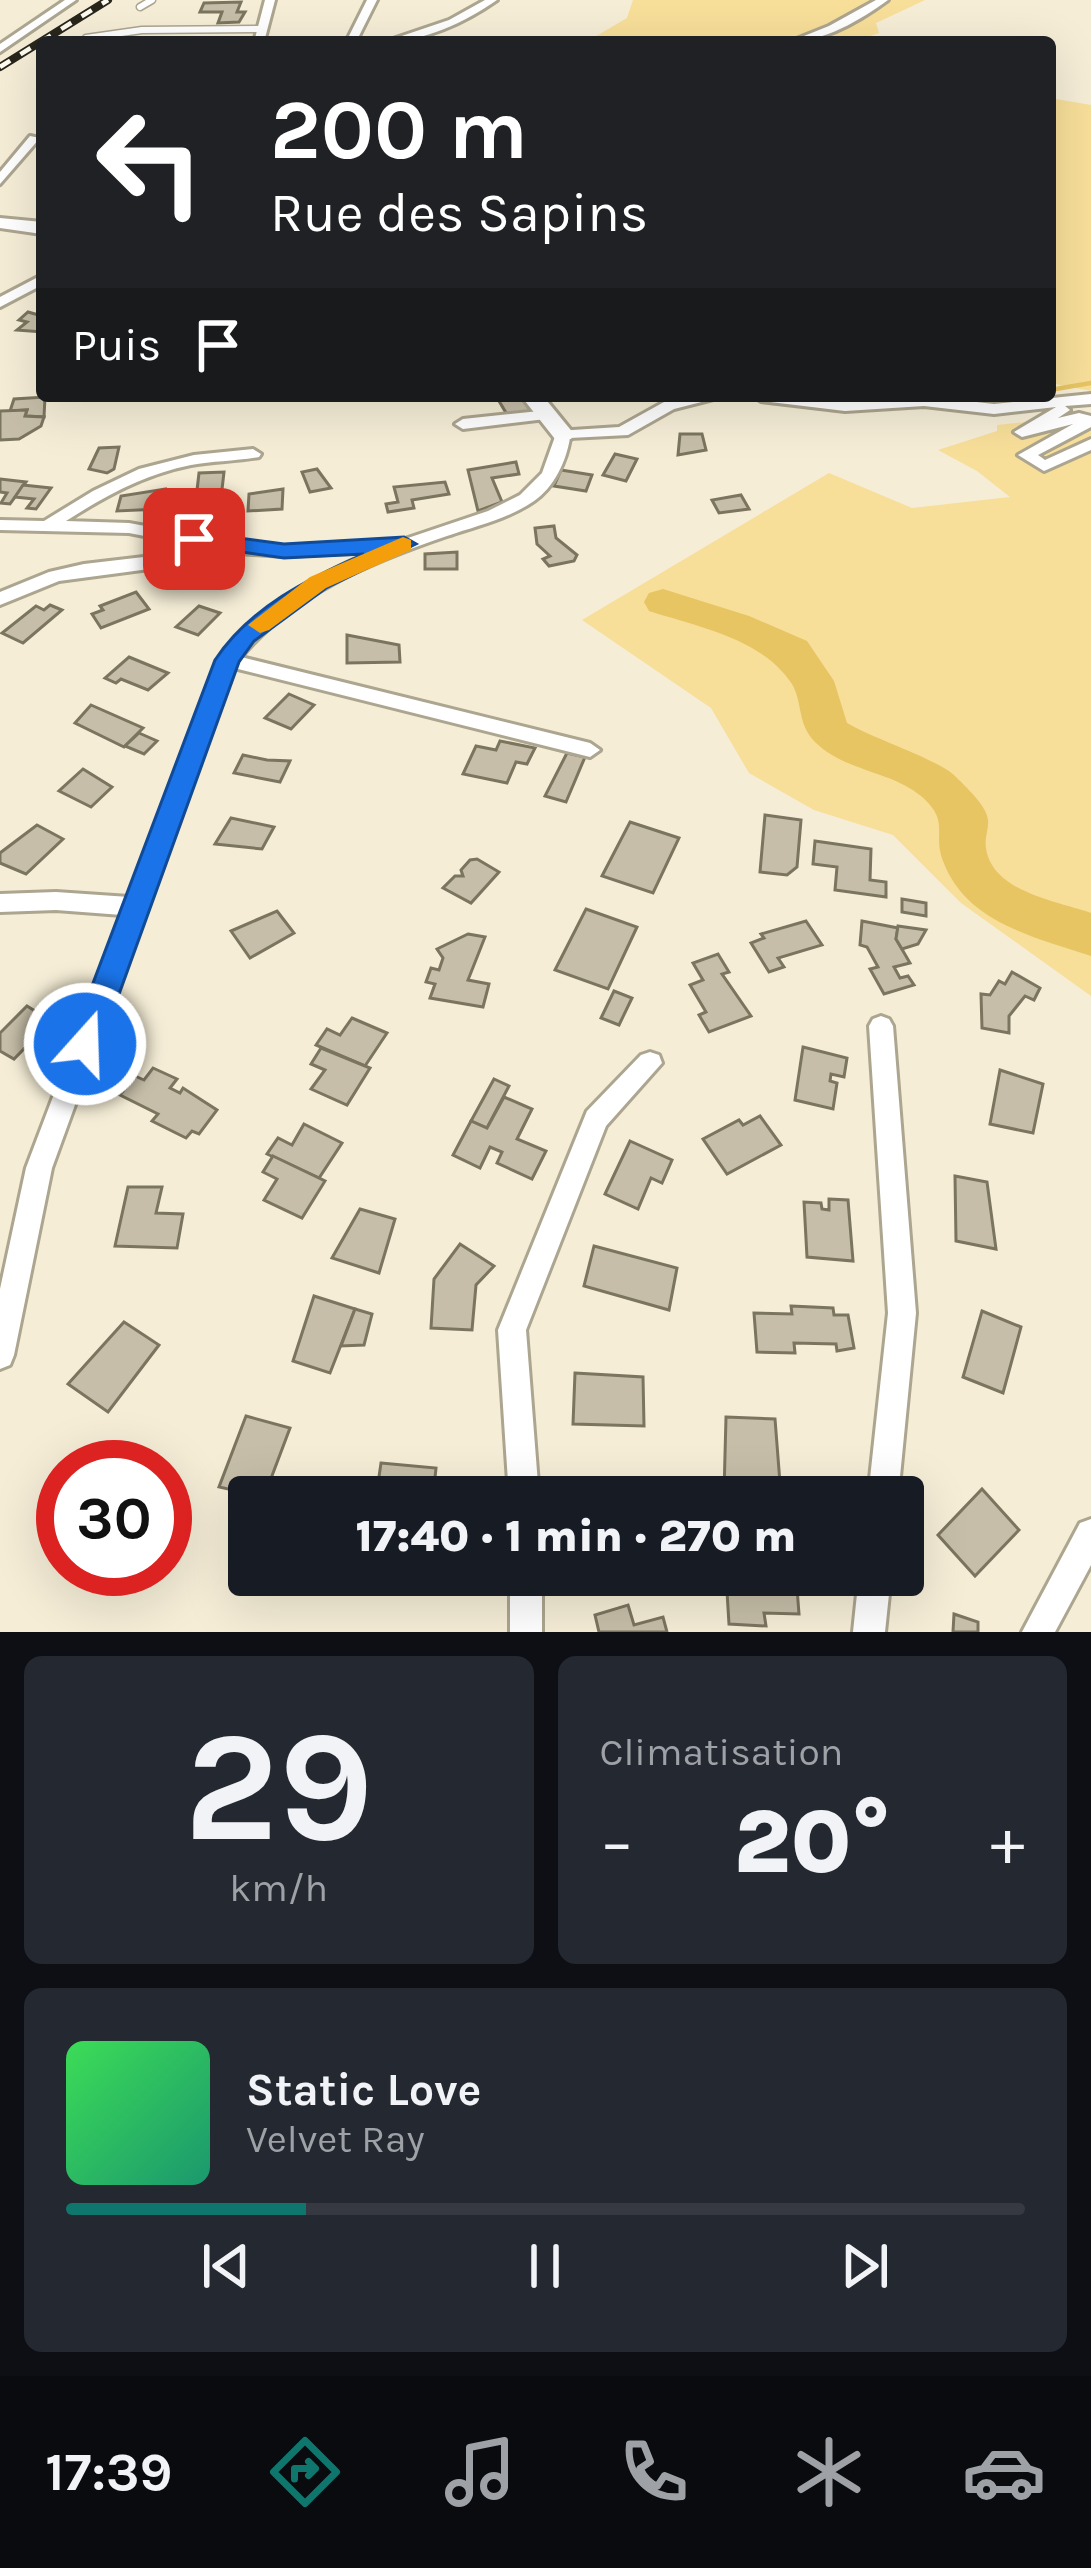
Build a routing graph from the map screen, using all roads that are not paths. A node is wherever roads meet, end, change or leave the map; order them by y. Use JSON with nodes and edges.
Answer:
{"nodes":[{"id":1,"x":71,"y":0,"type":"edge"},
{"id":2,"x":152,"y":0,"type":"edge"},
{"id":3,"x":270,"y":0,"type":"edge"},
{"id":4,"x":372,"y":0,"type":"edge"},
{"id":5,"x":492,"y":0,"type":"edge"},
{"id":6,"x":883,"y":0,"type":"edge"},
{"id":7,"x":140,"y":7,"type":"dead end"},
{"id":8,"x":453,"y":22,"type":"junction"},
{"id":9,"x":183,"y":30,"type":"junction"},
{"id":10,"x":89,"y":36,"type":"edge"},
{"id":11,"x":171,"y":36,"type":"edge"},
{"id":12,"x":261,"y":36,"type":"edge"},
{"id":13,"x":354,"y":36,"type":"edge"},
{"id":14,"x":408,"y":36,"type":"edge"},
{"id":15,"x":441,"y":36,"type":"edge"},
{"id":16,"x":811,"y":36,"type":"edge"},
{"id":17,"x":0,"y":50,"type":"edge"},
{"id":18,"x":34,"y":138,"type":"dead end"},
{"id":19,"x":0,"y":180,"type":"edge"},
{"id":20,"x":0,"y":223,"type":"edge"},
{"id":21,"x":36,"y":227,"type":"edge"},
{"id":22,"x":36,"y":282,"type":"edge"},
{"id":23,"x":0,"y":303,"type":"edge"},
{"id":24,"x":1091,"y":400,"type":"edge"},
{"id":25,"x":537,"y":402,"type":"edge"},
{"id":26,"x":685,"y":402,"type":"edge"},
{"id":27,"x":811,"y":402,"type":"edge"},
{"id":28,"x":908,"y":402,"type":"edge"},
{"id":29,"x":933,"y":402,"type":"edge"},
{"id":30,"x":1091,"y":421,"type":"edge"},
{"id":31,"x":463,"y":424,"type":"dead end"},
{"id":32,"x":556,"y":424,"type":"junction"},
{"id":33,"x":1091,"y":444,"type":"edge"},
{"id":34,"x":254,"y":454,"type":"dead end"},
{"id":35,"x":0,"y":525,"type":"edge"},
{"id":36,"x":47,"y":526,"type":"junction"},
{"id":37,"x":404,"y":544,"type":"junction"},
{"id":38,"x":238,"y":548,"type":"junction"},
{"id":39,"x":0,"y":598,"type":"edge"},
{"id":40,"x":228,"y":660,"type":"junction"},
{"id":41,"x":590,"y":750,"type":"dead end"},
{"id":42,"x":0,"y":903,"type":"edge"},
{"id":43,"x":136,"y":907,"type":"junction"},
{"id":44,"x":880,"y":1026,"type":"dead end"},
{"id":45,"x":650,"y":1063,"type":"dead end"},
{"id":46,"x":0,"y":1355,"type":"edge"},
{"id":47,"x":522,"y":1476,"type":"edge"},
{"id":48,"x":885,"y":1476,"type":"edge"},
{"id":49,"x":1091,"y":1534,"type":"edge"},
{"id":50,"x":526,"y":1596,"type":"edge"},
{"id":51,"x":873,"y":1596,"type":"edge"},
{"id":52,"x":526,"y":1632,"type":"edge"},
{"id":53,"x":869,"y":1632,"type":"edge"},
{"id":54,"x":1038,"y":1632,"type":"edge"}],
"edges":[{"from":1,"to":17,"type":"street"},
{"from":2,"to":7,"type":"lane"},
{"from":3,"to":12,"type":"street"},
{"from":4,"to":13,"type":"street"},
{"from":5,"to":8,"type":"street"},
{"from":6,"to":16,"type":"street"},
{"from":8,"to":14,"type":"street"},
{"from":8,"to":15,"type":"street"},
{"from":9,"to":10,"type":"lane"},
{"from":9,"to":11,"type":"lane"},
{"from":9,"to":12,"type":"lane"},
{"from":18,"to":19,"type":"street"},
{"from":20,"to":21,"type":"street"},
{"from":22,"to":23,"type":"street"},
{"from":24,"to":29,"type":"street"},
{"from":24,"to":30,"type":"street"},
{"from":25,"to":32,"type":"street"},
{"from":26,"to":32,"type":"street"},
{"from":27,"to":28,"type":"street"},
{"from":30,"to":33,"type":"street"},
{"from":31,"to":32,"type":"street"},
{"from":32,"to":37,"type":"street"},
{"from":34,"to":36,"type":"street"},
{"from":35,"to":36,"type":"street"},
{"from":36,"to":38,"type":"street"},
{"from":37,"to":38,"type":"street"},
{"from":37,"to":40,"type":"street"},
{"from":38,"to":39,"type":"street"},
{"from":40,"to":41,"type":"street"},
{"from":40,"to":43,"type":"street"},
{"from":42,"to":43,"type":"street"},
{"from":43,"to":46,"type":"street"},
{"from":44,"to":48,"type":"street"},
{"from":45,"to":47,"type":"street"},
{"from":49,"to":54,"type":"street"},
{"from":50,"to":52,"type":"street"},
{"from":51,"to":53,"type":"street"}]}
